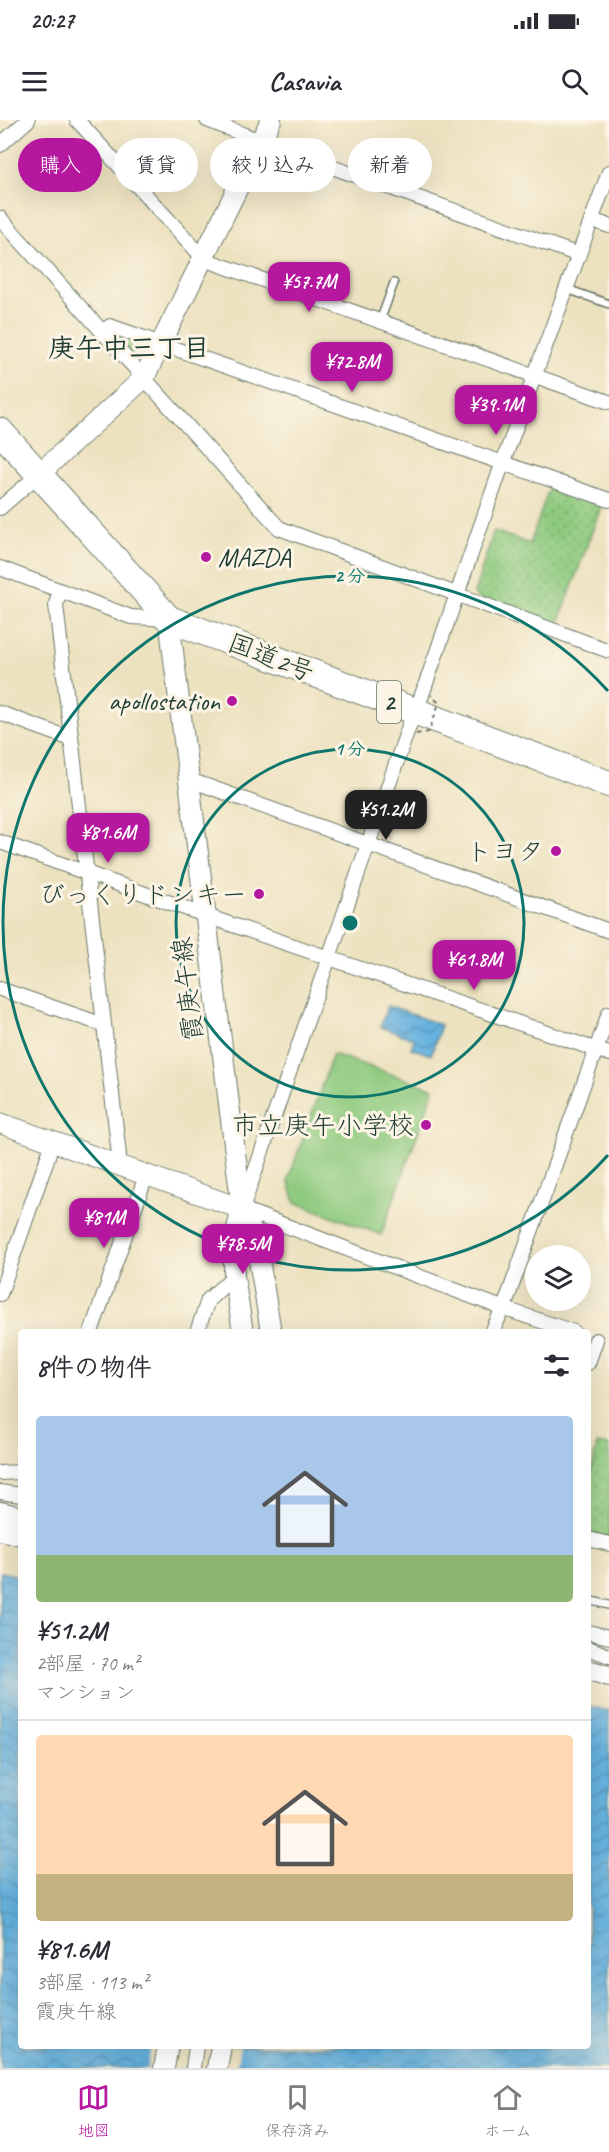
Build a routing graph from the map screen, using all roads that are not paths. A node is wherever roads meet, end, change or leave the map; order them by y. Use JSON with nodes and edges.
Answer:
{"nodes":[{"id":1,"x":28,"y":120,"type":"edge"},
{"id":2,"x":77,"y":120,"type":"edge"},
{"id":3,"x":207,"y":120,"type":"edge"},
{"id":4,"x":270,"y":120,"type":"edge"},
{"id":5,"x":253,"y":138,"type":"edge"},
{"id":6,"x":262,"y":138,"type":"edge"},
{"id":7,"x":0,"y":145,"type":"edge"},
{"id":8,"x":336,"y":168,"type":"edge"},
{"id":9,"x":609,"y":172,"type":"edge"},
{"id":10,"x":236,"y":192,"type":"edge"},
{"id":11,"x":0,"y":218,"type":"edge"},
{"id":12,"x":592,"y":220,"type":"junction"},
{"id":13,"x":609,"y":226,"type":"edge"},
{"id":14,"x":579,"y":255,"type":"junction"},
{"id":15,"x":204,"y":256,"type":"junction"},
{"id":16,"x":394,"y":284,"type":"dead end"},
{"id":17,"x":567,"y":289,"type":"junction"},
{"id":18,"x":609,"y":304,"type":"edge"},
{"id":19,"x":380,"y":321,"type":"junction"},
{"id":20,"x":103,"y":332,"type":"junction"},
{"id":21,"x":162,"y":344,"type":"junction"},
{"id":22,"x":535,"y":376,"type":"junction"},
{"id":23,"x":144,"y":378,"type":"junction"},
{"id":24,"x":609,"y":402,"type":"edge"},
{"id":25,"x":0,"y":431,"type":"edge"},
{"id":26,"x":503,"y":462,"type":"junction"},
{"id":27,"x":39,"y":474,"type":"junction"},
{"id":28,"x":609,"y":500,"type":"edge"},
{"id":29,"x":0,"y":508,"type":"edge"},
{"id":30,"x":0,"y":568,"type":"edge"},
{"id":31,"x":59,"y":591,"type":"junction"},
{"id":32,"x":457,"y":595,"type":"junction"},
{"id":33,"x":169,"y":619,"type":"junction"},
{"id":34,"x":609,"y":651,"type":"edge"},
{"id":35,"x":0,"y":713,"type":"edge"},
{"id":36,"x":421,"y":714,"type":"junction"},
{"id":37,"x":71,"y":739,"type":"junction"},
{"id":38,"x":190,"y":780,"type":"junction"},
{"id":39,"x":609,"y":784,"type":"edge"},
{"id":40,"x":0,"y":842,"type":"edge"},
{"id":41,"x":368,"y":844,"type":"junction"},
{"id":42,"x":88,"y":874,"type":"junction"},
{"id":43,"x":206,"y":915,"type":"junction"},
{"id":44,"x":609,"y":931,"type":"edge"},
{"id":45,"x":329,"y":958,"type":"junction"},
{"id":46,"x":0,"y":989,"type":"edge"},
{"id":47,"x":609,"y":1013,"type":"edge"},
{"id":48,"x":104,"y":1025,"type":"junction"},
{"id":49,"x":603,"y":1052,"type":"edge"},
{"id":50,"x":0,"y":1123,"type":"edge"},
{"id":51,"x":52,"y":1142,"type":"junction"},
{"id":52,"x":116,"y":1165,"type":"junction"},
{"id":53,"x":146,"y":1176,"type":"junction"},
{"id":54,"x":242,"y":1209,"type":"junction"},
{"id":55,"x":234,"y":1276,"type":"junction"},
{"id":56,"x":0,"y":1294,"type":"edge"},
{"id":57,"x":502,"y":1308,"type":"junction"},
{"id":58,"x":92,"y":1329,"type":"edge"},
{"id":59,"x":198,"y":1329,"type":"edge"},
{"id":60,"x":243,"y":1329,"type":"edge"},
{"id":61,"x":271,"y":1329,"type":"edge"},
{"id":62,"x":493,"y":1329,"type":"edge"},
{"id":63,"x":565,"y":1329,"type":"edge"},
{"id":64,"x":598,"y":1340,"type":"edge"},
{"id":65,"x":591,"y":1356,"type":"edge"},
{"id":66,"x":18,"y":1472,"type":"edge"},
{"id":67,"x":0,"y":1473,"type":"edge"},
{"id":68,"x":0,"y":1492,"type":"edge"},
{"id":69,"x":18,"y":1495,"type":"edge"},
{"id":70,"x":0,"y":1512,"type":"edge"},
{"id":71,"x":18,"y":1515,"type":"edge"},
{"id":72,"x":0,"y":1530,"type":"edge"},
{"id":73,"x":18,"y":1534,"type":"edge"},
{"id":74,"x":591,"y":1540,"type":"edge"},
{"id":75,"x":609,"y":1544,"type":"edge"},
{"id":76,"x":591,"y":1601,"type":"edge"},
{"id":77,"x":609,"y":1605,"type":"edge"},
{"id":78,"x":591,"y":1633,"type":"edge"},
{"id":79,"x":609,"y":1637,"type":"edge"},
{"id":80,"x":591,"y":1649,"type":"edge"},
{"id":81,"x":609,"y":1656,"type":"edge"},
{"id":82,"x":591,"y":1671,"type":"edge"},
{"id":83,"x":609,"y":1676,"type":"edge"},
{"id":84,"x":167,"y":2049,"type":"edge"},
{"id":85,"x":196,"y":2049,"type":"edge"},
{"id":86,"x":220,"y":2049,"type":"edge"},
{"id":87,"x":164,"y":2068,"type":"edge"},
{"id":88,"x":193,"y":2068,"type":"edge"},
{"id":89,"x":217,"y":2068,"type":"edge"}],
"edges":[{"from":1,"to":7,"type":"street"},
{"from":2,"to":15,"type":"street"},
{"from":3,"to":5,"type":"street"},
{"from":4,"to":6,"type":"street"},
{"from":8,"to":14,"type":"street"},
{"from":9,"to":12,"type":"street"},
{"from":10,"to":15,"type":"street"},
{"from":11,"to":20,"type":"street"},
{"from":12,"to":13,"type":"street"},
{"from":12,"to":14,"type":"street"},
{"from":14,"to":17,"type":"street"},
{"from":15,"to":19,"type":"street"},
{"from":15,"to":21,"type":"street"},
{"from":16,"to":19,"type":"lane"},
{"from":17,"to":18,"type":"lane"},
{"from":17,"to":22,"type":"street"},
{"from":19,"to":22,"type":"street"},
{"from":20,"to":21,"type":"street"},
{"from":20,"to":23,"type":"street"},
{"from":21,"to":23,"type":"street"},
{"from":21,"to":26,"type":"street"},
{"from":22,"to":24,"type":"street"},
{"from":22,"to":26,"type":"street"},
{"from":23,"to":27,"type":"street"},
{"from":23,"to":32,"type":"street"},
{"from":25,"to":27,"type":"highway","name":"国道2号","number":"2"},
{"from":26,"to":28,"type":"street"},
{"from":26,"to":32,"type":"street"},
{"from":27,"to":29,"type":"street"},
{"from":27,"to":33,"type":"highway","name":"国道2号","number":"2"},
{"from":30,"to":31,"type":"street"},
{"from":31,"to":33,"type":"street"},
{"from":31,"to":37,"type":"street"},
{"from":32,"to":34,"type":"street"},
{"from":32,"to":36,"type":"street"},
{"from":33,"to":36,"type":"highway","name":"国道2号","number":"2"},
{"from":33,"to":38,"type":"street","name":"霞庚午線"},
{"from":35,"to":37,"type":"street"},
{"from":36,"to":39,"type":"highway","name":"国道2号","number":"2"},
{"from":36,"to":41,"type":"street"},
{"from":37,"to":42,"type":"street"},
{"from":38,"to":41,"type":"street"},
{"from":38,"to":43,"type":"street","name":"霞庚午線"},
{"from":40,"to":42,"type":"street"},
{"from":41,"to":44,"type":"street"},
{"from":41,"to":45,"type":"street"},
{"from":42,"to":43,"type":"street"},
{"from":42,"to":48,"type":"street"},
{"from":43,"to":45,"type":"street"},
{"from":43,"to":54,"type":"street","name":"霞庚午線"},
{"from":45,"to":49,"type":"street"},
{"from":45,"to":54,"type":"street"},
{"from":46,"to":48,"type":"street"},
{"from":47,"to":49,"type":"street"},
{"from":48,"to":52,"type":"street"},
{"from":49,"to":57,"type":"street"},
{"from":50,"to":51,"type":"street"},
{"from":51,"to":52,"type":"street"},
{"from":51,"to":56,"type":"street"},
{"from":52,"to":53,"type":"street"},
{"from":53,"to":54,"type":"street"},
{"from":53,"to":58,"type":"street"},
{"from":54,"to":55,"type":"street"},
{"from":54,"to":57,"type":"street"},
{"from":54,"to":61,"type":"street"},
{"from":55,"to":59,"type":"street"},
{"from":55,"to":60,"type":"street"},
{"from":57,"to":62,"type":"street"},
{"from":57,"to":63,"type":"street"},
{"from":64,"to":65,"type":"street"},
{"from":66,"to":67,"type":"street"},
{"from":68,"to":69,"type":"street"},
{"from":70,"to":71,"type":"street"},
{"from":72,"to":73,"type":"street"},
{"from":74,"to":75,"type":"street"},
{"from":76,"to":77,"type":"lane"},
{"from":78,"to":79,"type":"street"},
{"from":80,"to":81,"type":"street"},
{"from":82,"to":83,"type":"street"},
{"from":84,"to":87,"type":"street"},
{"from":85,"to":88,"type":"street"},
{"from":86,"to":89,"type":"street"}]}
